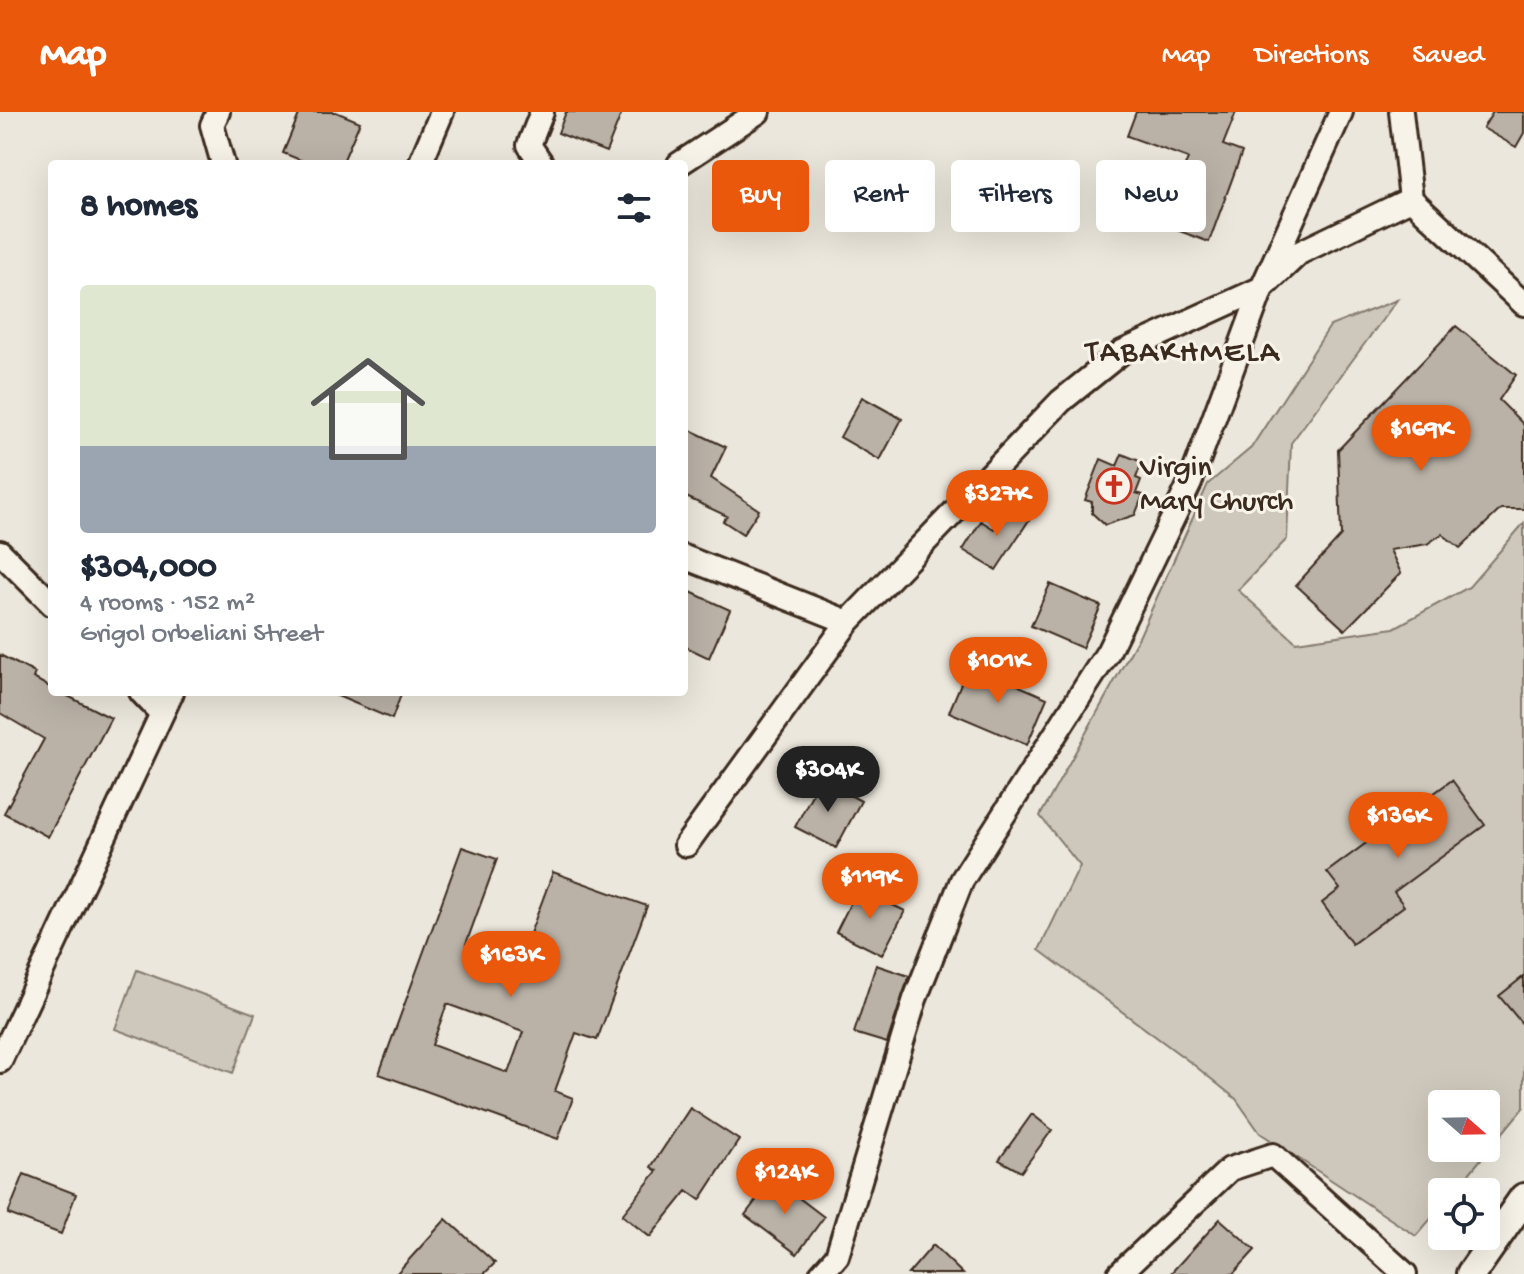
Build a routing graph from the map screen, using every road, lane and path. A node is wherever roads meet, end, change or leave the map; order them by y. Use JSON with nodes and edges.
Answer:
{"nodes":[{"id":1,"x":218,"y":112,"type":"edge"},
{"id":2,"x":442,"y":112,"type":"edge"},
{"id":3,"x":542,"y":112,"type":"edge"},
{"id":4,"x":758,"y":112,"type":"edge"},
{"id":5,"x":1341,"y":112,"type":"edge"},
{"id":6,"x":1401,"y":112,"type":"edge"},
{"id":7,"x":222,"y":160,"type":"edge"},
{"id":8,"x":422,"y":160,"type":"edge"},
{"id":9,"x":539,"y":160,"type":"edge"},
{"id":10,"x":685,"y":160,"type":"edge"},
{"id":11,"x":1411,"y":199,"type":"junction"},
{"id":12,"x":1262,"y":288,"type":"junction"},
{"id":13,"x":1524,"y":304,"type":"edge"},
{"id":14,"x":0,"y":552,"type":"edge"},
{"id":15,"x":688,"y":559,"type":"edge"},
{"id":16,"x":48,"y":600,"type":"edge"},
{"id":17,"x":848,"y":622,"type":"junction"},
{"id":18,"x":145,"y":696,"type":"edge"},
{"id":19,"x":170,"y":696,"type":"edge"},
{"id":20,"x":161,"y":713,"type":"junction"},
{"id":21,"x":686,"y":845,"type":"dead end"},
{"id":22,"x":0,"y":1061,"type":"edge"},
{"id":23,"x":1524,"y":1198,"type":"edge"},
{"id":24,"x":821,"y":1274,"type":"edge"},
{"id":25,"x":1119,"y":1274,"type":"edge"},
{"id":26,"x":1405,"y":1274,"type":"edge"},
{"id":27,"x":1471,"y":1274,"type":"edge"}],
"edges":[{"from":1,"to":7,"type":"street"},
{"from":2,"to":8,"type":"street"},
{"from":3,"to":9,"type":"street"},
{"from":4,"to":10,"type":"street"},
{"from":5,"to":12,"type":"street"},
{"from":6,"to":11,"type":"street"},
{"from":11,"to":12,"type":"street"},
{"from":11,"to":13,"type":"street"},
{"from":12,"to":17,"type":"street"},
{"from":12,"to":24,"type":"street"},
{"from":14,"to":16,"type":"street"},
{"from":15,"to":17,"type":"street"},
{"from":17,"to":21,"type":"street"},
{"from":18,"to":20,"type":"street"},
{"from":19,"to":20,"type":"street"},
{"from":20,"to":22,"type":"street"},
{"from":23,"to":27,"type":"street"},
{"from":25,"to":26,"type":"street"}]}
